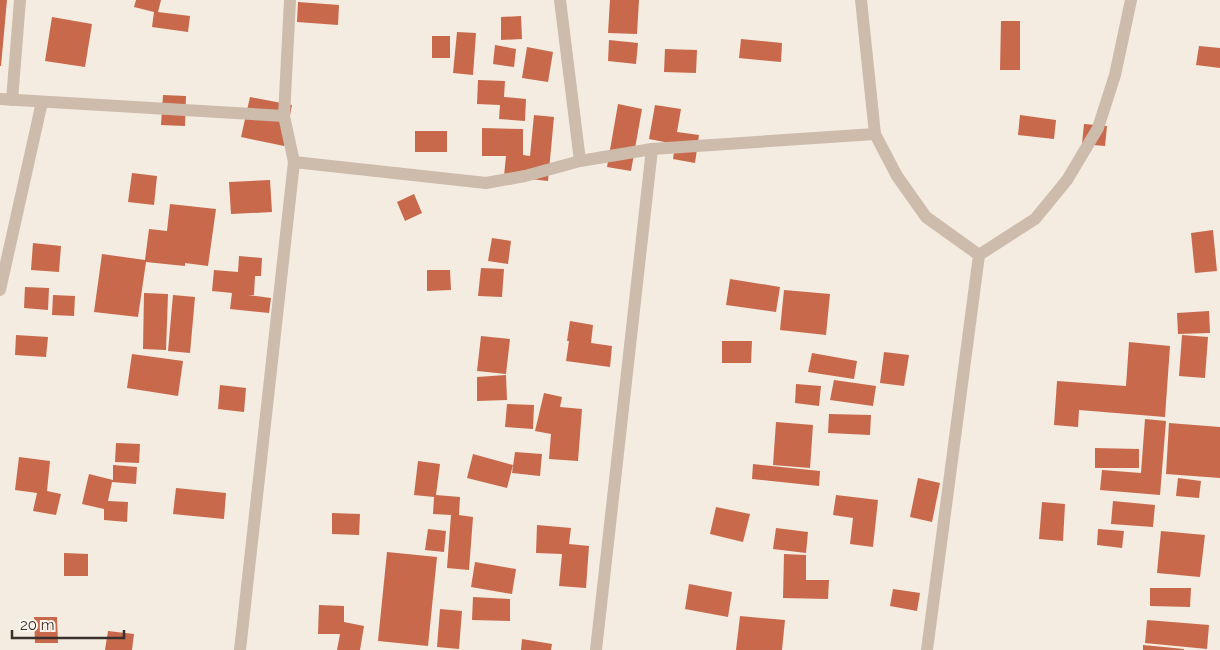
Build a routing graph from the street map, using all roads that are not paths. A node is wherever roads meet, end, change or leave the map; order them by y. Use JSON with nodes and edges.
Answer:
{"nodes":[{"id":1,"x":20,"y":0,"type":"edge"},
{"id":2,"x":290,"y":0,"type":"edge"},
{"id":3,"x":560,"y":0,"type":"edge"},
{"id":4,"x":862,"y":0,"type":"edge"},
{"id":5,"x":1131,"y":0,"type":"edge"},
{"id":6,"x":6,"y":100,"type":"edge"},
{"id":7,"x":42,"y":102,"type":"junction"},
{"id":8,"x":284,"y":116,"type":"junction"},
{"id":9,"x":874,"y":134,"type":"junction"},
{"id":10,"x":652,"y":149,"type":"junction"},
{"id":11,"x":580,"y":161,"type":"junction"},
{"id":12,"x":294,"y":162,"type":"junction"},
{"id":13,"x":980,"y":255,"type":"junction"},
{"id":14,"x":0,"y":290,"type":"edge"},
{"id":15,"x":240,"y":650,"type":"edge"},
{"id":16,"x":596,"y":650,"type":"edge"},
{"id":17,"x":927,"y":650,"type":"edge"}],
"edges":[{"from":1,"to":6,"type":"street"},
{"from":2,"to":8,"type":"street"},
{"from":3,"to":11,"type":"street"},
{"from":4,"to":9,"type":"street"},
{"from":5,"to":13,"type":"street"},
{"from":6,"to":7,"type":"street"},
{"from":7,"to":8,"type":"street"},
{"from":7,"to":14,"type":"street"},
{"from":8,"to":12,"type":"street"},
{"from":9,"to":10,"type":"street"},
{"from":9,"to":13,"type":"street"},
{"from":10,"to":11,"type":"street"},
{"from":10,"to":16,"type":"street"},
{"from":11,"to":12,"type":"street"},
{"from":12,"to":15,"type":"street"},
{"from":13,"to":17,"type":"street"}]}
